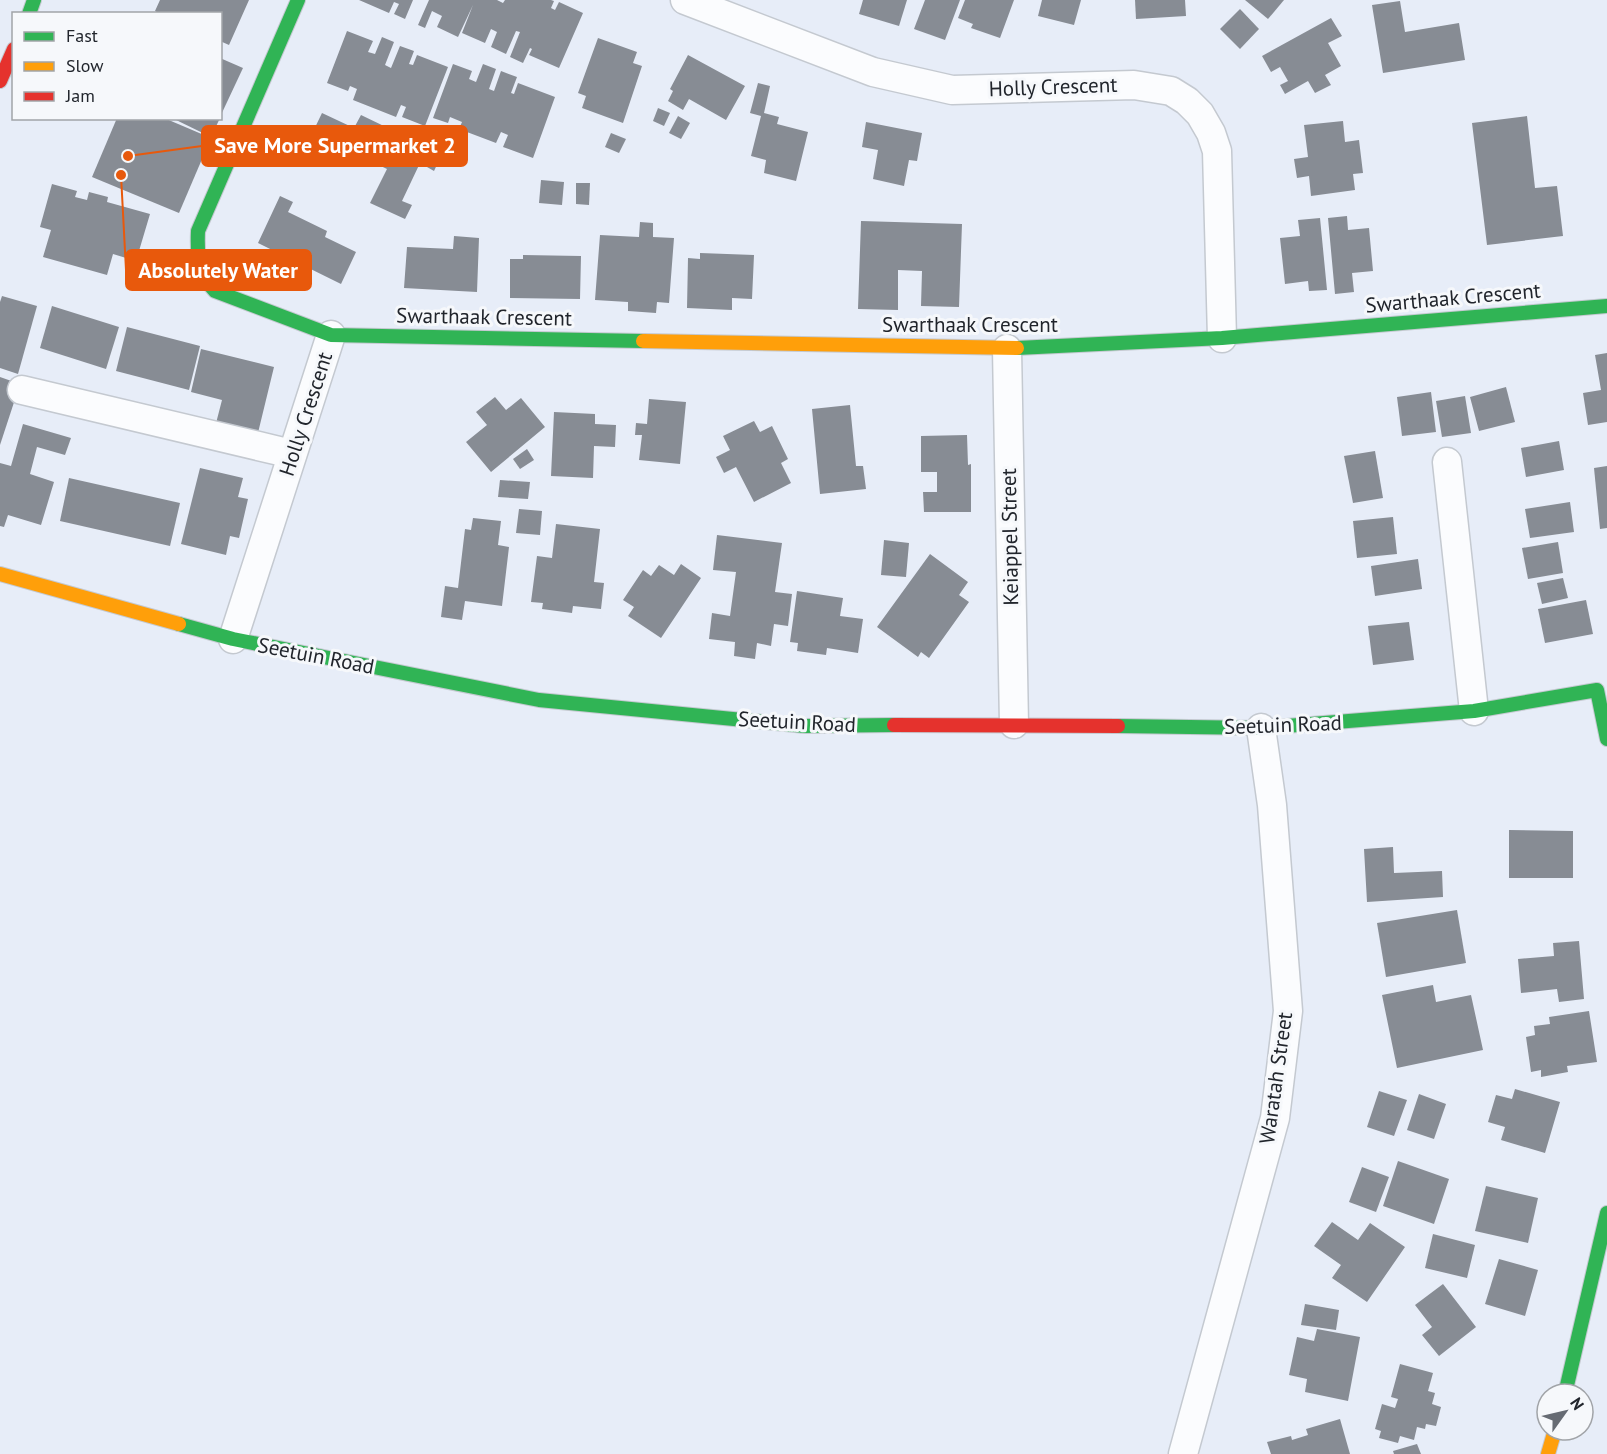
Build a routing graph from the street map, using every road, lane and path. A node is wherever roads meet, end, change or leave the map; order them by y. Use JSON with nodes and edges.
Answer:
{"nodes":[{"id":1,"x":298,"y":0,"type":"edge"},
{"id":2,"x":685,"y":0,"type":"edge"},
{"id":3,"x":12,"y":54,"type":"edge"},
{"id":4,"x":0,"y":81,"type":"edge"},
{"id":5,"x":1607,"y":306,"type":"edge"},
{"id":6,"x":331,"y":335,"type":"junction"},
{"id":7,"x":1222,"y":338,"type":"junction"},
{"id":8,"x":1007,"y":350,"type":"junction"},
{"id":9,"x":22,"y":390,"type":"dead end"},
{"id":10,"x":292,"y":454,"type":"junction"},
{"id":11,"x":1447,"y":462,"type":"dead end"},
{"id":12,"x":0,"y":574,"type":"edge"},
{"id":13,"x":233,"y":639,"type":"junction"},
{"id":14,"x":1602,"y":690,"type":"edge"},
{"id":15,"x":1474,"y":711,"type":"junction"},
{"id":16,"x":1014,"y":724,"type":"junction"},
{"id":17,"x":1261,"y":728,"type":"junction"},
{"id":18,"x":1607,"y":738,"type":"edge"},
{"id":19,"x":1607,"y":1213,"type":"edge"},
{"id":20,"x":1568,"y":1382,"type":"edge"},
{"id":21,"x":1183,"y":1454,"type":"edge"}],
"edges":[{"from":1,"to":6,"type":"street","name":"Holly Crescent"},
{"from":2,"to":7,"type":"street","name":"Holly Crescent"},
{"from":3,"to":4,"type":"street"},
{"from":5,"to":7,"type":"street","name":"Swarthaak Crescent"},
{"from":6,"to":8,"type":"street","name":"Swarthaak Crescent"},
{"from":6,"to":10,"type":"street","name":"Holly Crescent"},
{"from":7,"to":8,"type":"street","name":"Swarthaak Crescent"},
{"from":8,"to":16,"type":"street","name":"Keiappel Street"},
{"from":9,"to":10,"type":"street"},
{"from":10,"to":13,"type":"street","name":"Holly Crescent"},
{"from":11,"to":15,"type":"street"},
{"from":12,"to":13,"type":"street","name":"Seetuin Road"},
{"from":13,"to":16,"type":"street","name":"Seetuin Road"},
{"from":14,"to":15,"type":"street","name":"Seetuin Road"},
{"from":14,"to":18,"type":"street"},
{"from":15,"to":17,"type":"street","name":"Seetuin Road"},
{"from":16,"to":17,"type":"street","name":"Seetuin Road"},
{"from":17,"to":21,"type":"street","name":"Waratah Street"},
{"from":19,"to":20,"type":"street"}]}
